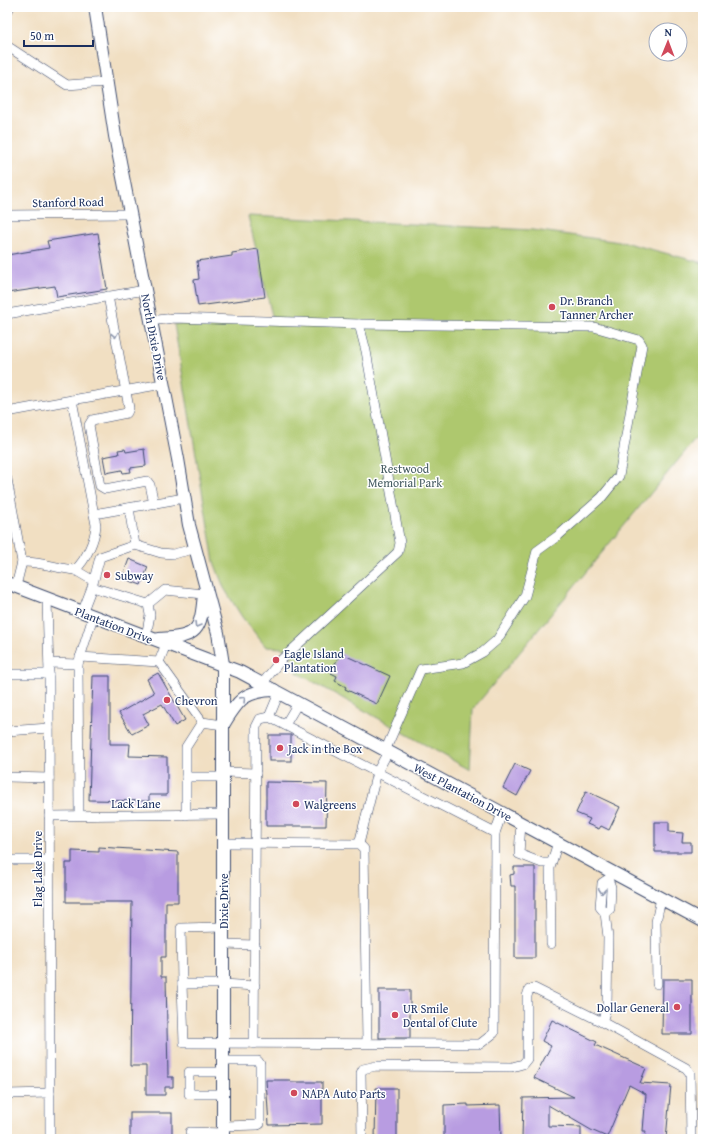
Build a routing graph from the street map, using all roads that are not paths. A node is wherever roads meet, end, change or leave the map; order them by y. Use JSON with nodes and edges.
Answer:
{"nodes":[{"id":1,"x":10,"y":7,"type":"edge"},
{"id":2,"x":95,"y":7,"type":"edge"},
{"id":3,"x":7,"y":12,"type":"edge"},
{"id":4,"x":7,"y":46,"type":"edge"},
{"id":5,"x":106,"y":82,"type":"junction"},
{"id":6,"x":129,"y":214,"type":"junction"},
{"id":7,"x":7,"y":215,"type":"edge"},
{"id":8,"x":145,"y":290,"type":"junction"},
{"id":9,"x":108,"y":296,"type":"junction"},
{"id":10,"x":7,"y":314,"type":"edge"},
{"id":11,"x":150,"y":321,"type":"junction"},
{"id":12,"x":359,"y":324,"type":"junction"},
{"id":13,"x":164,"y":384,"type":"junction"},
{"id":14,"x":125,"y":390,"type":"junction"},
{"id":15,"x":72,"y":400,"type":"junction"},
{"id":16,"x":7,"y":412,"type":"edge"},
{"id":17,"x":90,"y":431,"type":"junction"},
{"id":18,"x":78,"y":432,"type":"junction"},
{"id":19,"x":7,"y":479,"type":"edge"},
{"id":20,"x":184,"y":498,"type":"junction"},
{"id":21,"x":154,"y":504,"type":"junction"},
{"id":22,"x":129,"y":508,"type":"junction"},
{"id":23,"x":94,"y":514,"type":"junction"},
{"id":24,"x":135,"y":545,"type":"junction"},
{"id":25,"x":194,"y":549,"type":"junction"},
{"id":26,"x":22,"y":562,"type":"junction"},
{"id":27,"x":75,"y":570,"type":"junction"},
{"id":28,"x":92,"y":584,"type":"junction"},
{"id":29,"x":12,"y":585,"type":"edge"},
{"id":30,"x":204,"y":591,"type":"junction"},
{"id":31,"x":47,"y":599,"type":"junction"},
{"id":32,"x":148,"y":604,"type":"junction"},
{"id":33,"x":88,"y":615,"type":"junction"},
{"id":34,"x":149,"y":638,"type":"junction"},
{"id":35,"x":166,"y":644,"type":"junction"},
{"id":36,"x":79,"y":660,"type":"junction"},
{"id":37,"x":159,"y":662,"type":"junction"},
{"id":38,"x":48,"y":663,"type":"junction"},
{"id":39,"x":223,"y":664,"type":"junction"},
{"id":40,"x":7,"y":674,"type":"edge"},
{"id":41,"x":49,"y":674,"type":"junction"},
{"id":42,"x":262,"y":684,"type":"junction"},
{"id":43,"x":276,"y":691,"type":"junction"},
{"id":44,"x":298,"y":703,"type":"junction"},
{"id":45,"x":269,"y":717,"type":"junction"},
{"id":46,"x":202,"y":722,"type":"junction"},
{"id":47,"x":223,"y":725,"type":"junction"},
{"id":48,"x":285,"y":725,"type":"junction"},
{"id":49,"x":49,"y":728,"type":"junction"},
{"id":50,"x":7,"y":730,"type":"edge"},
{"id":51,"x":387,"y":752,"type":"junction"},
{"id":52,"x":377,"y":772,"type":"junction"},
{"id":53,"x":256,"y":773,"type":"junction"},
{"id":54,"x":223,"y":775,"type":"junction"},
{"id":55,"x":7,"y":777,"type":"edge"},
{"id":56,"x":186,"y":777,"type":"junction"},
{"id":57,"x":49,"y":778,"type":"junction"},
{"id":58,"x":502,"y":813,"type":"junction"},
{"id":59,"x":223,"y":814,"type":"junction"},
{"id":60,"x":186,"y":815,"type":"junction"},
{"id":61,"x":49,"y":816,"type":"junction"},
{"id":62,"x":79,"y":816,"type":"junction"},
{"id":63,"x":521,"y":823,"type":"junction"},
{"id":64,"x":495,"y":833,"type":"junction"},
{"id":65,"x":558,"y":842,"type":"junction"},
{"id":66,"x":223,"y":843,"type":"junction"},
{"id":67,"x":255,"y":844,"type":"junction"},
{"id":68,"x":359,"y":844,"type":"junction"},
{"id":69,"x":7,"y":860,"type":"edge"},
{"id":70,"x":49,"y":860,"type":"junction"},
{"id":71,"x":551,"y":863,"type":"junction"},
{"id":72,"x":609,"y":875,"type":"junction"},
{"id":73,"x":661,"y":898,"type":"junction"},
{"id":74,"x":703,"y":921,"type":"edge"},
{"id":75,"x":223,"y":926,"type":"junction"},
{"id":76,"x":223,"y":944,"type":"junction"},
{"id":77,"x":551,"y":944,"type":"dead end"},
{"id":78,"x":255,"y":945,"type":"junction"},
{"id":79,"x":182,"y":984,"type":"junction"},
{"id":80,"x":223,"y":984,"type":"junction"},
{"id":81,"x":657,"y":984,"type":"dead end"},
{"id":82,"x":254,"y":986,"type":"junction"},
{"id":83,"x":602,"y":1022,"type":"junction"},
{"id":84,"x":367,"y":1043,"type":"junction"},
{"id":85,"x":223,"y":1044,"type":"junction"},
{"id":86,"x":254,"y":1044,"type":"junction"},
{"id":87,"x":223,"y":1066,"type":"junction"},
{"id":88,"x":50,"y":1093,"type":"junction"},
{"id":89,"x":7,"y":1094,"type":"edge"},
{"id":90,"x":223,"y":1094,"type":"junction"},
{"id":91,"x":190,"y":1132,"type":"dead end"},
{"id":92,"x":223,"y":1132,"type":"edge"},
{"id":93,"x":50,"y":1139,"type":"edge"},
{"id":94,"x":362,"y":1139,"type":"edge"},
{"id":95,"x":691,"y":1139,"type":"edge"}],
"edges":[{"from":1,"to":3,"type":"street"},
{"from":2,"to":5,"type":"main road","name":"North Dixie Drive"},
{"from":4,"to":5,"type":"street"},
{"from":5,"to":6,"type":"main road","name":"North Dixie Drive"},
{"from":6,"to":7,"type":"street","name":"Stanford Road"},
{"from":6,"to":8,"type":"main road","name":"North Dixie Drive"},
{"from":8,"to":9,"type":"street"},
{"from":8,"to":11,"type":"main road","name":"North Dixie Drive"},
{"from":9,"to":10,"type":"street"},
{"from":9,"to":14,"type":"street","one_way":true},
{"from":11,"to":12,"type":"street"},
{"from":11,"to":13,"type":"main road","name":"North Dixie Drive"},
{"from":12,"to":42,"type":"street"},
{"from":12,"to":51,"type":"street"},
{"from":13,"to":14,"type":"street"},
{"from":13,"to":20,"type":"main road","name":"North Dixie Drive"},
{"from":14,"to":15,"type":"street"},
{"from":14,"to":17,"type":"street"},
{"from":15,"to":16,"type":"street"},
{"from":15,"to":18,"type":"street"},
{"from":17,"to":18,"type":"street"},
{"from":17,"to":21,"type":"street"},
{"from":18,"to":23,"type":"street"},
{"from":19,"to":26,"type":"street"},
{"from":20,"to":21,"type":"street"},
{"from":20,"to":25,"type":"main road","name":"North Dixie Drive"},
{"from":21,"to":22,"type":"street"},
{"from":22,"to":23,"type":"street"},
{"from":22,"to":24,"type":"street"},
{"from":23,"to":27,"type":"street"},
{"from":24,"to":25,"type":"street"},
{"from":24,"to":28,"type":"street"},
{"from":25,"to":30,"type":"main road","name":"North Dixie Drive"},
{"from":26,"to":27,"type":"street"},
{"from":26,"to":29,"type":"street"},
{"from":27,"to":28,"type":"street"},
{"from":28,"to":32,"type":"street"},
{"from":28,"to":33,"type":"street"},
{"from":29,"to":31,"type":"main road","name":"Plantation Drive"},
{"from":30,"to":32,"type":"street"},
{"from":30,"to":34,"type":"main road","one_way":true},
{"from":30,"to":39,"type":"main road","name":"North Dixie Drive"},
{"from":31,"to":33,"type":"main road","name":"Plantation Drive"},
{"from":31,"to":38,"type":"street","name":"Flag Lake Drive"},
{"from":32,"to":34,"type":"street"},
{"from":33,"to":34,"type":"main road","name":"Plantation Drive"},
{"from":33,"to":36,"type":"street"},
{"from":34,"to":35,"type":"main road","name":"Plantation Drive"},
{"from":35,"to":37,"type":"street"},
{"from":35,"to":39,"type":"main road","name":"Plantation Drive"},
{"from":36,"to":37,"type":"street"},
{"from":36,"to":38,"type":"street"},
{"from":36,"to":62,"type":"street"},
{"from":37,"to":46,"type":"street"},
{"from":38,"to":41,"type":"street","name":"Flag Lake Drive"},
{"from":39,"to":42,"type":"main road","name":"West Plantation Drive"},
{"from":39,"to":47,"type":"main road","name":"Dixie Drive"},
{"from":40,"to":41,"type":"street"},
{"from":41,"to":49,"type":"street","name":"Flag Lake Drive"},
{"from":42,"to":43,"type":"main road","name":"West Plantation Drive"},
{"from":43,"to":44,"type":"main road","name":"West Plantation Drive"},
{"from":43,"to":45,"type":"street"},
{"from":47,"to":43,"type":"main road","one_way":true},
{"from":44,"to":48,"type":"street"},
{"from":44,"to":51,"type":"main road","name":"West Plantation Drive"},
{"from":45,"to":48,"type":"street"},
{"from":45,"to":53,"type":"street"},
{"from":46,"to":47,"type":"street"},
{"from":46,"to":56,"type":"street"},
{"from":47,"to":54,"type":"main road","name":"Dixie Drive"},
{"from":48,"to":52,"type":"street"},
{"from":49,"to":50,"type":"street"},
{"from":49,"to":57,"type":"street","name":"Flag Lake Drive"},
{"from":51,"to":52,"type":"street"},
{"from":51,"to":58,"type":"main road","name":"West Plantation Drive"},
{"from":52,"to":64,"type":"street"},
{"from":52,"to":68,"type":"street"},
{"from":53,"to":54,"type":"street"},
{"from":53,"to":67,"type":"street"},
{"from":54,"to":56,"type":"street"},
{"from":54,"to":59,"type":"main road","name":"Dixie Drive"},
{"from":55,"to":57,"type":"street"},
{"from":56,"to":60,"type":"street"},
{"from":57,"to":61,"type":"street","name":"Flag Lake Drive"},
{"from":58,"to":63,"type":"main road","name":"West Plantation Drive"},
{"from":58,"to":64,"type":"street"},
{"from":59,"to":60,"type":"street","name":"Lack Lane"},
{"from":59,"to":66,"type":"main road","name":"Dixie Drive"},
{"from":60,"to":62,"type":"street","name":"Lack Lane"},
{"from":61,"to":62,"type":"street","name":"Lack Lane"},
{"from":61,"to":70,"type":"street","name":"Flag Lake Drive"},
{"from":63,"to":65,"type":"main road","name":"West Plantation Drive"},
{"from":63,"to":71,"type":"street"},
{"from":64,"to":84,"type":"street"},
{"from":65,"to":71,"type":"street"},
{"from":65,"to":72,"type":"main road","name":"West Plantation Drive"},
{"from":66,"to":67,"type":"street"},
{"from":66,"to":75,"type":"main road","name":"Dixie Drive"},
{"from":67,"to":68,"type":"street"},
{"from":67,"to":78,"type":"street"},
{"from":68,"to":84,"type":"street"},
{"from":69,"to":70,"type":"street"},
{"from":70,"to":88,"type":"street","name":"Flag Lake Drive"},
{"from":71,"to":77,"type":"street"},
{"from":72,"to":73,"type":"main road","name":"West Plantation Drive"},
{"from":72,"to":83,"type":"street"},
{"from":73,"to":74,"type":"main road","name":"West Plantation Drive"},
{"from":73,"to":81,"type":"street"},
{"from":75,"to":76,"type":"main road","name":"Dixie Drive"},
{"from":75,"to":79,"type":"street"},
{"from":76,"to":78,"type":"street"},
{"from":76,"to":80,"type":"main road","name":"Dixie Drive"},
{"from":78,"to":82,"type":"street"},
{"from":79,"to":80,"type":"street"},
{"from":79,"to":85,"type":"street"},
{"from":80,"to":82,"type":"street"},
{"from":80,"to":85,"type":"main road","name":"Dixie Drive"},
{"from":82,"to":86,"type":"street"},
{"from":83,"to":94,"type":"street"},
{"from":83,"to":95,"type":"street"},
{"from":84,"to":86,"type":"street"},
{"from":85,"to":86,"type":"street"},
{"from":85,"to":87,"type":"main road","name":"Dixie Drive"},
{"from":87,"to":90,"type":"main road","name":"Dixie Drive"},
{"from":87,"to":90,"type":"street"},
{"from":87,"to":92,"type":"street"},
{"from":88,"to":89,"type":"street"},
{"from":88,"to":93,"type":"street","name":"Flag Lake Drive"},
{"from":90,"to":92,"type":"main road","name":"Dixie Drive"},
{"from":91,"to":92,"type":"street"}]}
